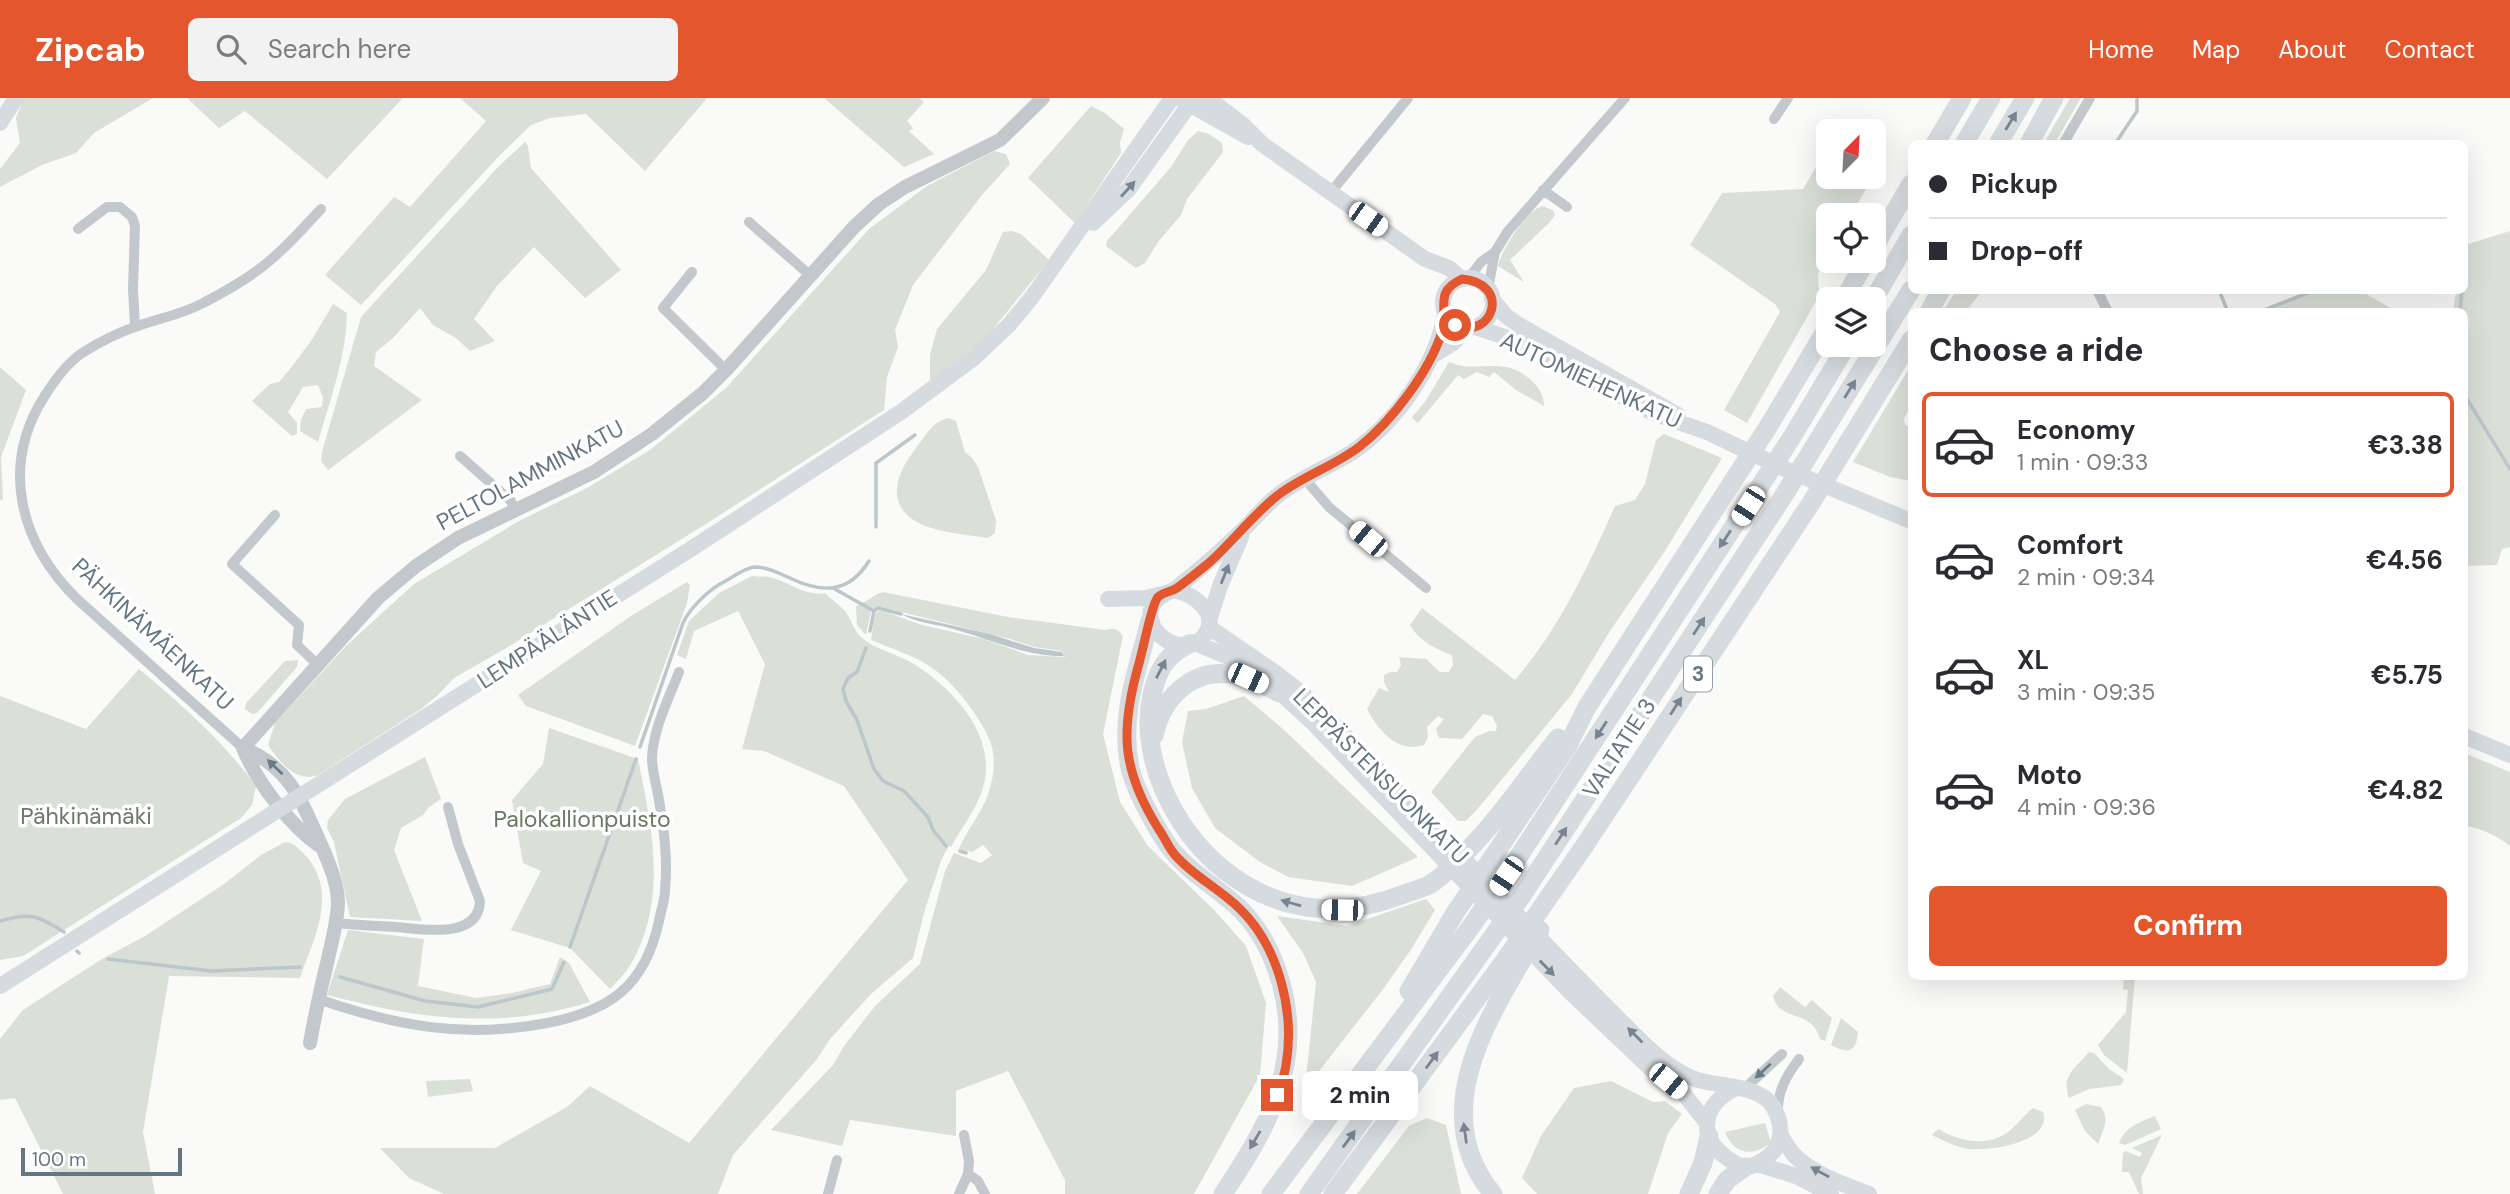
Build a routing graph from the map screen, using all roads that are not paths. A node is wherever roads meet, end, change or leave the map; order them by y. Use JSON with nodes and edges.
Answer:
{"nodes":[{"id":1,"x":16,"y":98,"type":"edge"},
{"id":2,"x":1042,"y":98,"type":"edge"},
{"id":3,"x":1172,"y":98,"type":"edge"},
{"id":4,"x":1208,"y":98,"type":"edge"},
{"id":5,"x":1408,"y":98,"type":"edge"},
{"id":6,"x":1625,"y":98,"type":"edge"},
{"id":7,"x":1788,"y":98,"type":"edge"},
{"id":8,"x":1962,"y":98,"type":"edge"},
{"id":9,"x":1991,"y":98,"type":"edge"},
{"id":10,"x":2025,"y":98,"type":"edge"},
{"id":11,"x":2054,"y":98,"type":"edge"},
{"id":12,"x":2090,"y":98,"type":"edge"},
{"id":13,"x":1187,"y":100,"type":"edge"},
{"id":14,"x":1774,"y":119,"type":"dead end"},
{"id":15,"x":0,"y":123,"type":"edge"},
{"id":16,"x":1937,"y":140,"type":"edge"},
{"id":17,"x":1966,"y":140,"type":"edge"},
{"id":18,"x":2000,"y":140,"type":"edge"},
{"id":19,"x":2031,"y":140,"type":"edge"},
{"id":20,"x":2065,"y":140,"type":"edge"},
{"id":21,"x":1260,"y":142,"type":"junction"},
{"id":22,"x":1908,"y":189,"type":"edge"},
{"id":23,"x":1543,"y":190,"type":"junction"},
{"id":24,"x":1331,"y":192,"type":"junction"},
{"id":25,"x":1567,"y":207,"type":"dead end"},
{"id":26,"x":321,"y":209,"type":"dead end"},
{"id":27,"x":749,"y":222,"type":"dead end"},
{"id":28,"x":1886,"y":227,"type":"edge"},
{"id":29,"x":78,"y":229,"type":"dead end"},
{"id":30,"x":1908,"y":240,"type":"edge"},
{"id":31,"x":1495,"y":252,"type":"junction"},
{"id":32,"x":1063,"y":255,"type":"junction"},
{"id":33,"x":1425,"y":259,"type":"junction"},
{"id":34,"x":692,"y":272,"type":"dead end"},
{"id":35,"x":811,"y":276,"type":"junction"},
{"id":36,"x":1465,"y":279,"type":"junction"},
{"id":37,"x":1881,"y":287,"type":"edge"},
{"id":38,"x":1490,"y":294,"type":"junction"},
{"id":39,"x":1909,"y":294,"type":"edge"},
{"id":40,"x":1443,"y":297,"type":"junction"},
{"id":41,"x":1445,"y":314,"type":"junction"},
{"id":42,"x":135,"y":326,"type":"junction"},
{"id":43,"x":1472,"y":328,"type":"junction"},
{"id":44,"x":1908,"y":345,"type":"edge"},
{"id":45,"x":1816,"y":346,"type":"edge"},
{"id":46,"x":1432,"y":356,"type":"junction"},
{"id":47,"x":1840,"y":357,"type":"edge"},
{"id":48,"x":726,"y":370,"type":"junction"},
{"id":49,"x":1707,"y":432,"type":"junction"},
{"id":50,"x":460,"y":456,"type":"dead end"},
{"id":51,"x":1304,"y":478,"type":"junction"},
{"id":52,"x":1846,"y":494,"type":"junction"},
{"id":53,"x":1908,"y":507,"type":"edge"},
{"id":54,"x":515,"y":511,"type":"junction"},
{"id":55,"x":275,"y":515,"type":"dead end"},
{"id":56,"x":1908,"y":520,"type":"edge"},
{"id":57,"x":1244,"y":528,"type":"junction"},
{"id":58,"x":1426,"y":588,"type":"dead end"},
{"id":59,"x":1168,"y":592,"type":"junction"},
{"id":60,"x":1150,"y":620,"type":"junction"},
{"id":61,"x":1209,"y":624,"type":"junction"},
{"id":62,"x":1191,"y":643,"type":"junction"},
{"id":63,"x":318,"y":665,"type":"junction"},
{"id":64,"x":679,"y":672,"type":"dead end"},
{"id":65,"x":1280,"y":692,"type":"junction"},
{"id":66,"x":1587,"y":706,"type":"junction"},
{"id":67,"x":2468,"y":738,"type":"edge"},
{"id":68,"x":1151,"y":747,"type":"junction"},
{"id":69,"x":243,"y":748,"type":"junction"},
{"id":70,"x":2510,"y":755,"type":"edge"},
{"id":71,"x":299,"y":796,"type":"junction"},
{"id":72,"x":281,"y":807,"type":"junction"},
{"id":73,"x":448,"y":807,"type":"dead end"},
{"id":74,"x":321,"y":847,"type":"junction"},
{"id":75,"x":335,"y":923,"type":"junction"},
{"id":76,"x":1509,"y":968,"type":"junction"},
{"id":77,"x":0,"y":986,"type":"edge"},
{"id":78,"x":318,"y":999,"type":"junction"},
{"id":79,"x":310,"y":1043,"type":"dead end"},
{"id":80,"x":1782,"y":1054,"type":"dead end"},
{"id":81,"x":1799,"y":1059,"type":"dead end"},
{"id":82,"x":1362,"y":1070,"type":"junction"},
{"id":83,"x":1740,"y":1088,"type":"junction"},
{"id":84,"x":1778,"y":1117,"type":"junction"},
{"id":85,"x":1708,"y":1129,"type":"junction"},
{"id":86,"x":964,"y":1135,"type":"dead end"},
{"id":87,"x":1781,"y":1136,"type":"junction"},
{"id":88,"x":836,"y":1160,"type":"dead end"},
{"id":89,"x":1751,"y":1165,"type":"junction"},
{"id":90,"x":968,"y":1174,"type":"junction"},
{"id":91,"x":828,"y":1194,"type":"edge"},
{"id":92,"x":959,"y":1194,"type":"edge"},
{"id":93,"x":985,"y":1194,"type":"edge"},
{"id":94,"x":1223,"y":1194,"type":"edge"},
{"id":95,"x":1270,"y":1194,"type":"edge"},
{"id":96,"x":1309,"y":1194,"type":"edge"},
{"id":97,"x":1333,"y":1194,"type":"edge"},
{"id":98,"x":1493,"y":1194,"type":"edge"},
{"id":99,"x":1689,"y":1194,"type":"edge"},
{"id":100,"x":1718,"y":1194,"type":"edge"},
{"id":101,"x":1831,"y":1194,"type":"edge"},
{"id":102,"x":1869,"y":1194,"type":"edge"}],
"edges":[{"from":1,"to":15,"type":"main road"},
{"from":2,"to":35,"type":"street","name":"PELTOLAMMINKATU"},
{"from":3,"to":32,"type":"main road","name":"LEMPÄÄLÄNTIE"},
{"from":4,"to":21,"type":"main road"},
{"from":5,"to":24,"type":"street"},
{"from":6,"to":23,"type":"street"},
{"from":7,"to":14,"type":"street"},
{"from":8,"to":16,"type":"highway"},
{"from":9,"to":17,"type":"highway"},
{"from":18,"to":10,"type":"highway","one_way":true},
{"from":11,"to":19,"type":"highway"},
{"from":12,"to":20,"type":"street"},
{"from":13,"to":21,"type":"main road"},
{"from":32,"to":13,"type":"main road","name":"LEMPÄÄLÄNTIE","one_way":true},
{"from":21,"to":24,"type":"main road"},
{"from":22,"to":28,"type":"highway"},
{"from":23,"to":25,"type":"street"},
{"from":23,"to":31,"type":"street"},
{"from":24,"to":33,"type":"main road"},
{"from":26,"to":42,"type":"street","name":"PÄHKINÄMÄENKATU"},
{"from":27,"to":35,"type":"street"},
{"from":29,"to":42,"type":"street"},
{"from":30,"to":37,"type":"highway"},
{"from":31,"to":36,"type":"street"},
{"from":31,"to":38,"type":"street"},
{"from":32,"to":71,"type":"main road","name":"LEMPÄÄLÄNTIE"},
{"from":33,"to":36,"type":"main road"},
{"from":33,"to":40,"type":"main road"},
{"from":34,"to":48,"type":"street"},
{"from":35,"to":48,"type":"street","name":"PELTOLAMMINKATU"},
{"from":36,"to":38,"type":"main road"},
{"from":36,"to":40,"type":"main road"},
{"from":38,"to":43,"type":"main road"},
{"from":38,"to":49,"type":"main road","name":"AUTOMIEHENKATU"},
{"from":96,"to":39,"type":"highway","name":"VALTATIE 3","one_way":true},
{"from":40,"to":41,"type":"main road"},
{"from":41,"to":43,"type":"main road"},
{"from":41,"to":46,"type":"main road"},
{"from":42,"to":69,"type":"street","name":"PÄHKINÄMÄENKATU"},
{"from":43,"to":46,"type":"main road"},
{"from":43,"to":49,"type":"main road","name":"AUTOMIEHENKATU"},
{"from":76,"to":44,"type":"highway","number":"3","one_way":true},
{"from":45,"to":66,"type":"highway"},
{"from":46,"to":51,"type":"main road"},
{"from":47,"to":82,"type":"highway","name":"VALTATIE 3","one_way":true},
{"from":48,"to":54,"type":"street","name":"PELTOLAMMINKATU"},
{"from":49,"to":52,"type":"main road","name":"AUTOMIEHENKATU"},
{"from":50,"to":54,"type":"street"},
{"from":51,"to":57,"type":"main road"},
{"from":51,"to":58,"type":"street"},
{"from":52,"to":53,"type":"main road","name":"AUTOMIEHENKATU"},
{"from":52,"to":56,"type":"main road","name":"AUTOMIEHENKATU"},
{"from":54,"to":63,"type":"street","name":"PELTOLAMMINKATU"},
{"from":55,"to":63,"type":"street"},
{"from":57,"to":59,"type":"main road"},
{"from":61,"to":57,"type":"main road","one_way":true},
{"from":59,"to":60,"type":"main road"},
{"from":59,"to":60,"type":"main road"},
{"from":59,"to":61,"type":"main road"},
{"from":60,"to":62,"type":"main road"},
{"from":60,"to":94,"type":"highway","one_way":true},
{"from":61,"to":62,"type":"main road"},
{"from":83,"to":61,"type":"main road","name":"LEPPÄSTENSUONKATU","one_way":true},
{"from":62,"to":65,"type":"main road","name":"LEPPÄSTENSUONKATU"},
{"from":68,"to":62,"type":"highway","one_way":true},
{"from":63,"to":69,"type":"street","name":"PELTOLAMMINKATU"},
{"from":64,"to":78,"type":"street"},
{"from":65,"to":68,"type":"highway"},
{"from":65,"to":85,"type":"main road","name":"LEPPÄSTENSUONKATU","one_way":true},
{"from":66,"to":68,"type":"highway","one_way":true},
{"from":66,"to":82,"type":"highway"},
{"from":67,"to":70,"type":"main road"},
{"from":71,"to":69,"type":"street","name":"PÄHKINÄMÄENKATU","one_way":true},
{"from":69,"to":72,"type":"street","name":"PÄHKINÄMÄENKATU"},
{"from":71,"to":72,"type":"main road","name":"LEMPÄÄLÄNTIE"},
{"from":71,"to":74,"type":"street","name":"PÄHKINÄMÄENKATU"},
{"from":72,"to":74,"type":"street","name":"PÄHKINÄMÄENKATU"},
{"from":72,"to":77,"type":"main road","name":"LEMPÄÄLÄNTIE"},
{"from":73,"to":75,"type":"street"},
{"from":74,"to":75,"type":"street","name":"PÄHKINÄMÄENKATU"},
{"from":75,"to":78,"type":"street","name":"PÄHKINÄMÄENKATU"},
{"from":97,"to":76,"type":"highway","number":"3","one_way":true},
{"from":98,"to":76,"type":"highway","one_way":true},
{"from":78,"to":79,"type":"street","name":"PÄHKINÄMÄENKATU"},
{"from":80,"to":83,"type":"street","one_way":true},
{"from":81,"to":84,"type":"street"},
{"from":82,"to":95,"type":"highway","name":"VALTATIE 3"},
{"from":83,"to":84,"type":"main road"},
{"from":83,"to":85,"type":"main road"},
{"from":84,"to":87,"type":"main road"},
{"from":85,"to":89,"type":"main road"},
{"from":85,"to":99,"type":"highway"},
{"from":86,"to":90,"type":"street"},
{"from":87,"to":89,"type":"main road"},
{"from":102,"to":87,"type":"main road","one_way":true},
{"from":88,"to":91,"type":"street"},
{"from":89,"to":100,"type":"highway"},
{"from":89,"to":101,"type":"main road"},
{"from":90,"to":92,"type":"street"},
{"from":90,"to":93,"type":"street"}]}
